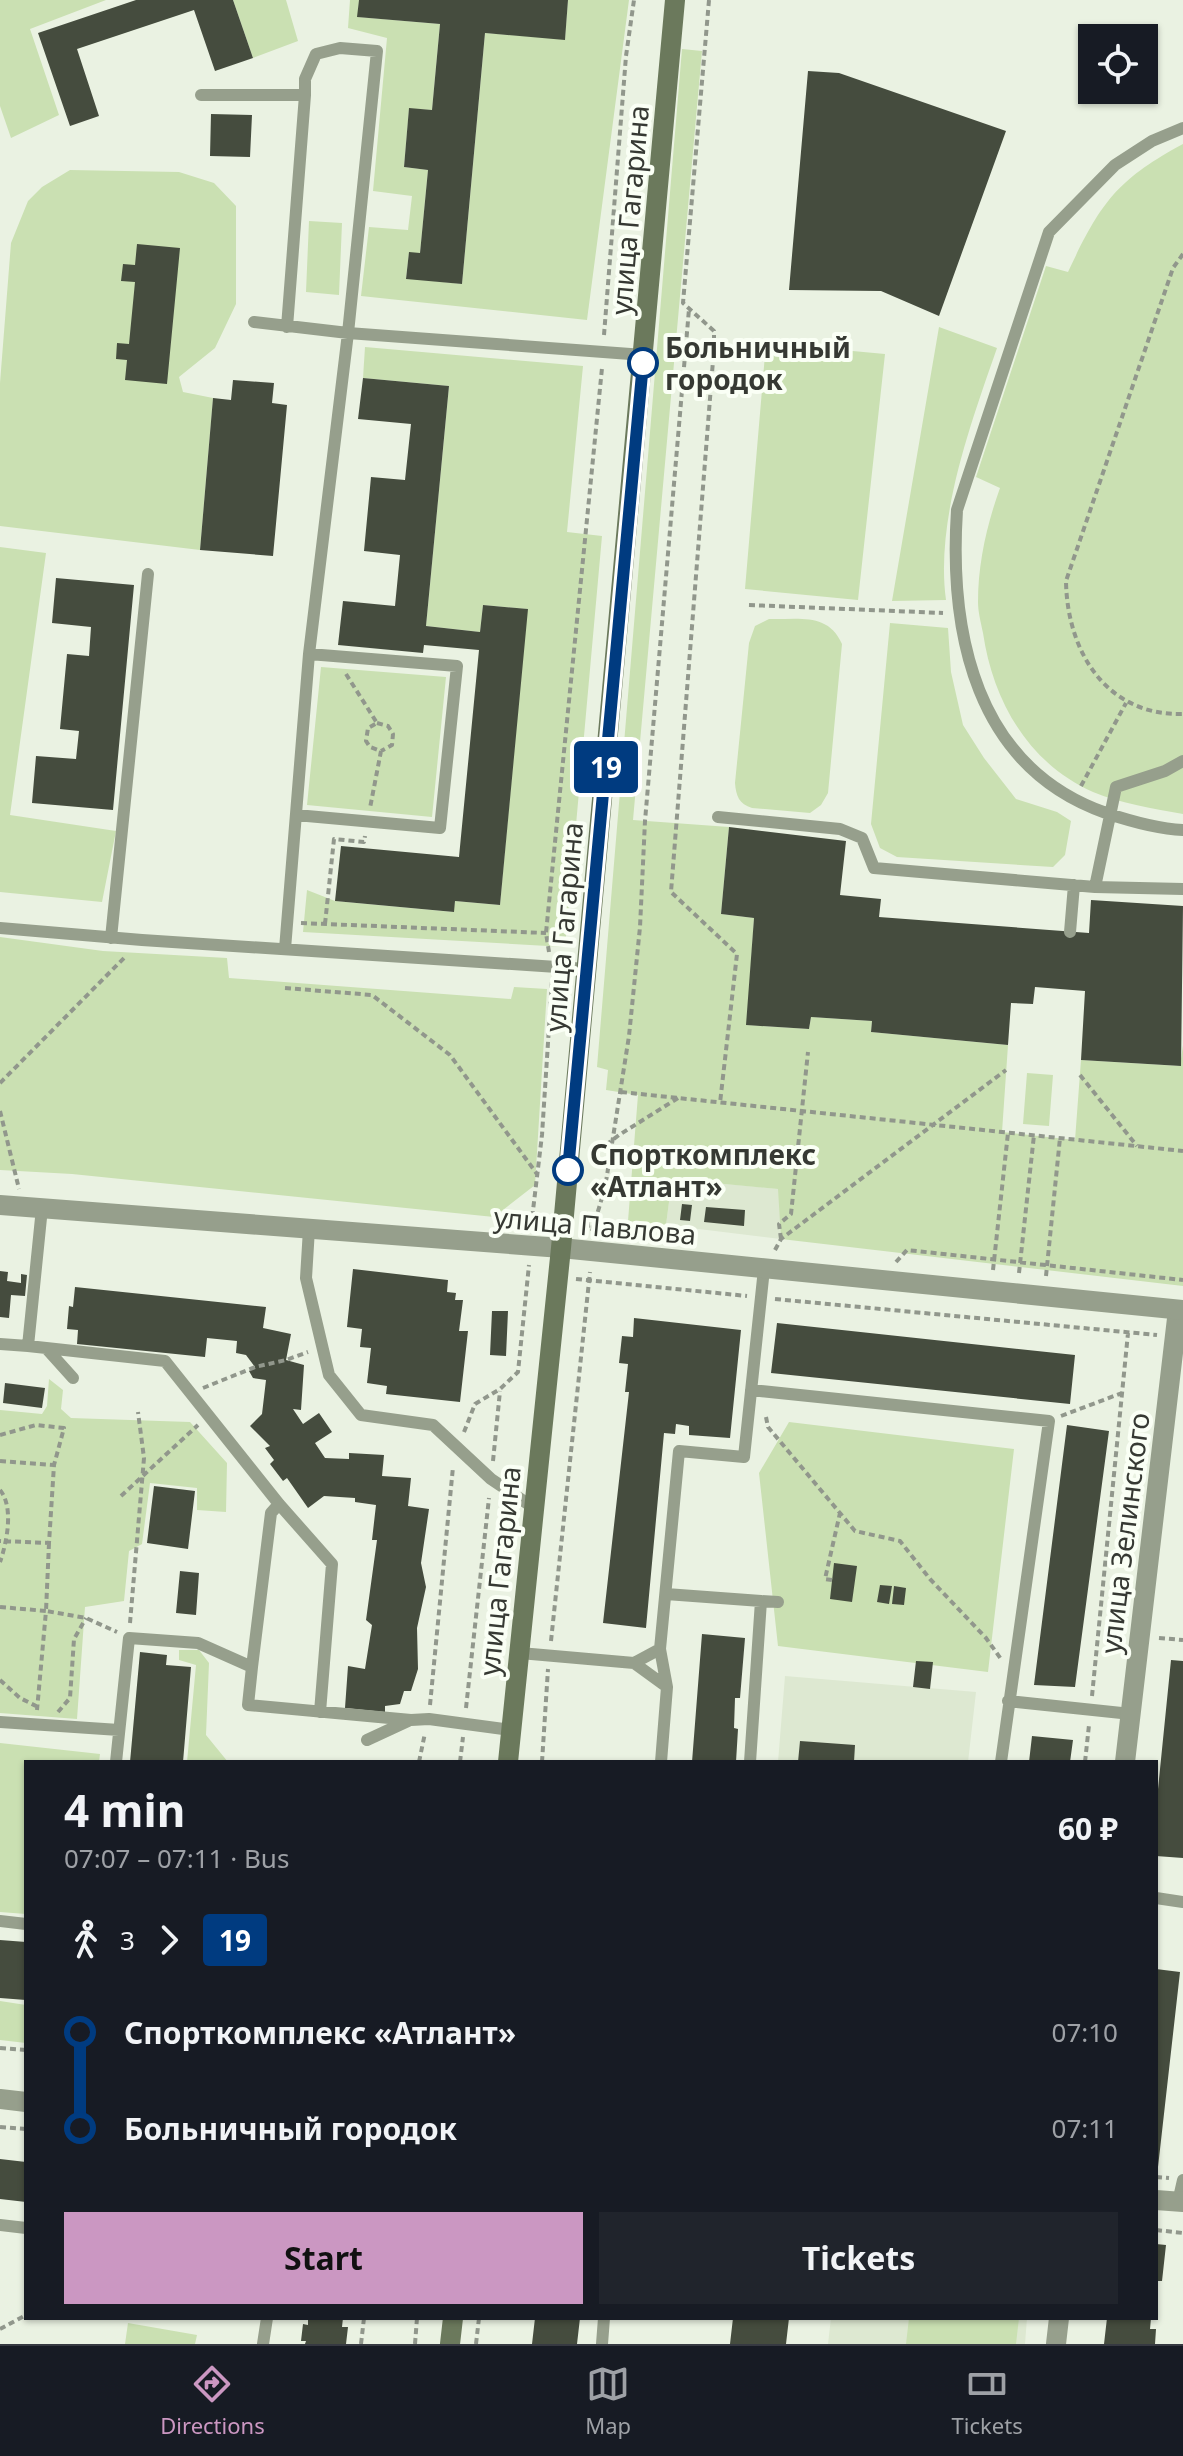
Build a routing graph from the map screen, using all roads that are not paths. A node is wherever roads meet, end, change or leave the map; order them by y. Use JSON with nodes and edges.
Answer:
{"nodes":[{"id":1,"x":675,"y":0,"type":"edge"},
{"id":2,"x":201,"y":95,"type":"dead end"},
{"id":3,"x":305,"y":95,"type":"junction"},
{"id":4,"x":1183,"y":128,"type":"edge"},
{"id":5,"x":254,"y":322,"type":"dead end"},
{"id":6,"x":287,"y":327,"type":"junction"},
{"id":7,"x":348,"y":333,"type":"junction"},
{"id":8,"x":644,"y":355,"type":"junction"},
{"id":9,"x":148,"y":574,"type":"dead end"},
{"id":10,"x":309,"y":654,"type":"junction"},
{"id":11,"x":1183,"y":761,"type":"edge"},
{"id":12,"x":296,"y":815,"type":"junction"},
{"id":13,"x":1110,"y":815,"type":"junction"},
{"id":14,"x":718,"y":817,"type":"dead end"},
{"id":15,"x":1183,"y":830,"type":"edge"},
{"id":16,"x":1074,"y":885,"type":"junction"},
{"id":17,"x":1095,"y":887,"type":"junction"},
{"id":18,"x":1183,"y":889,"type":"edge"},
{"id":19,"x":0,"y":928,"type":"edge"},
{"id":20,"x":1070,"y":932,"type":"dead end"},
{"id":21,"x":111,"y":938,"type":"junction"},
{"id":22,"x":285,"y":949,"type":"junction"},
{"id":23,"x":587,"y":969,"type":"junction"},
{"id":24,"x":5,"y":1200,"type":"edge"},
{"id":25,"x":42,"y":1208,"type":"junction"},
{"id":26,"x":309,"y":1229,"type":"junction"},
{"id":27,"x":561,"y":1248,"type":"junction"},
{"id":28,"x":764,"y":1269,"type":"junction"},
{"id":29,"x":1181,"y":1310,"type":"edge"},
{"id":30,"x":0,"y":1344,"type":"edge"},
{"id":31,"x":28,"y":1346,"type":"junction"},
{"id":32,"x":46,"y":1348,"type":"junction"},
{"id":33,"x":73,"y":1378,"type":"dead end"},
{"id":34,"x":756,"y":1391,"type":"junction"},
{"id":35,"x":279,"y":1504,"type":"junction"},
{"id":36,"x":534,"y":1508,"type":"junction"},
{"id":37,"x":666,"y":1594,"type":"junction"},
{"id":38,"x":761,"y":1601,"type":"junction"},
{"id":39,"x":778,"y":1602,"type":"dead end"},
{"id":40,"x":660,"y":1649,"type":"junction"},
{"id":41,"x":520,"y":1653,"type":"junction"},
{"id":42,"x":634,"y":1663,"type":"junction"},
{"id":43,"x":252,"y":1667,"type":"junction"},
{"id":44,"x":667,"y":1687,"type":"junction"},
{"id":45,"x":1008,"y":1701,"type":"junction"},
{"id":46,"x":320,"y":1712,"type":"junction"},
{"id":47,"x":1131,"y":1714,"type":"junction"},
{"id":48,"x":411,"y":1720,"type":"junction"},
{"id":49,"x":0,"y":1722,"type":"edge"},
{"id":50,"x":119,"y":1730,"type":"junction"},
{"id":51,"x":511,"y":1730,"type":"junction"},
{"id":52,"x":367,"y":1740,"type":"dead end"},
{"id":53,"x":116,"y":1760,"type":"edge"},
{"id":54,"x":508,"y":1760,"type":"edge"},
{"id":55,"x":661,"y":1760,"type":"edge"},
{"id":56,"x":750,"y":1760,"type":"edge"},
{"id":57,"x":1001,"y":1760,"type":"edge"},
{"id":58,"x":1125,"y":1760,"type":"edge"},
{"id":59,"x":1158,"y":1898,"type":"edge"},
{"id":60,"x":1183,"y":1902,"type":"edge"},
{"id":61,"x":0,"y":1921,"type":"edge"},
{"id":62,"x":24,"y":1924,"type":"edge"},
{"id":63,"x":0,"y":2099,"type":"edge"},
{"id":64,"x":24,"y":2102,"type":"edge"},
{"id":65,"x":1183,"y":2180,"type":"edge"},
{"id":66,"x":1158,"y":2200,"type":"edge"},
{"id":67,"x":1181,"y":2202,"type":"edge"},
{"id":68,"x":0,"y":2225,"type":"edge"},
{"id":69,"x":24,"y":2228,"type":"edge"},
{"id":70,"x":267,"y":2320,"type":"edge"},
{"id":71,"x":453,"y":2320,"type":"edge"},
{"id":72,"x":604,"y":2320,"type":"edge"},
{"id":73,"x":1059,"y":2320,"type":"edge"},
{"id":74,"x":263,"y":2344,"type":"edge"},
{"id":75,"x":450,"y":2344,"type":"edge"},
{"id":76,"x":602,"y":2344,"type":"edge"},
{"id":77,"x":1056,"y":2344,"type":"edge"}],
"edges":[{"from":1,"to":8,"type":"main road","name":"улица Гагарина"},
{"from":2,"to":3,"type":"lane"},
{"from":3,"to":6,"type":"lane"},
{"from":3,"to":7,"type":"lane"},
{"from":4,"to":13,"type":"lane"},
{"from":5,"to":6,"type":"lane"},
{"from":6,"to":7,"type":"lane"},
{"from":7,"to":8,"type":"lane"},
{"from":7,"to":10,"type":"lane"},
{"from":8,"to":23,"type":"main road","name":"улица Гагарина"},
{"from":9,"to":21,"type":"lane"},
{"from":10,"to":12,"type":"lane"},
{"from":10,"to":12,"type":"lane"},
{"from":11,"to":13,"type":"lane"},
{"from":12,"to":22,"type":"lane"},
{"from":13,"to":15,"type":"lane"},
{"from":13,"to":17,"type":"lane"},
{"from":14,"to":16,"type":"lane"},
{"from":16,"to":17,"type":"lane"},
{"from":16,"to":20,"type":"lane"},
{"from":17,"to":18,"type":"lane"},
{"from":19,"to":21,"type":"lane"},
{"from":21,"to":22,"type":"lane"},
{"from":22,"to":23,"type":"lane"},
{"from":23,"to":27,"type":"main road","name":"улица Гагарина"},
{"from":24,"to":25,"type":"street","name":"улица Павлова"},
{"from":25,"to":26,"type":"street","name":"улица Павлова"},
{"from":25,"to":31,"type":"lane"},
{"from":26,"to":27,"type":"street","name":"улица Павлова"},
{"from":26,"to":36,"type":"lane"},
{"from":27,"to":28,"type":"street","name":"улица Павлова"},
{"from":27,"to":36,"type":"main road","name":"улица Гагарина"},
{"from":28,"to":29,"type":"street","name":"улица Павлова"},
{"from":28,"to":34,"type":"lane"},
{"from":29,"to":47,"type":"street","name":"улица Зелинского"},
{"from":30,"to":31,"type":"lane"},
{"from":31,"to":32,"type":"lane"},
{"from":32,"to":33,"type":"lane"},
{"from":32,"to":35,"type":"lane"},
{"from":34,"to":37,"type":"lane"},
{"from":34,"to":45,"type":"lane"},
{"from":35,"to":43,"type":"lane"},
{"from":35,"to":46,"type":"lane"},
{"from":36,"to":41,"type":"main road","name":"улица Гагарина"},
{"from":37,"to":38,"type":"lane"},
{"from":37,"to":40,"type":"lane"},
{"from":38,"to":39,"type":"lane"},
{"from":38,"to":56,"type":"lane"},
{"from":40,"to":42,"type":"lane"},
{"from":40,"to":44,"type":"lane"},
{"from":41,"to":42,"type":"lane"},
{"from":41,"to":51,"type":"main road","name":"улица Гагарина"},
{"from":42,"to":44,"type":"lane"},
{"from":43,"to":46,"type":"lane"},
{"from":43,"to":50,"type":"lane"},
{"from":44,"to":55,"type":"lane"},
{"from":45,"to":47,"type":"lane"},
{"from":45,"to":57,"type":"lane"},
{"from":46,"to":48,"type":"lane"},
{"from":47,"to":58,"type":"street","name":"улица Зелинского"},
{"from":48,"to":51,"type":"lane"},
{"from":48,"to":52,"type":"lane"},
{"from":49,"to":50,"type":"lane"},
{"from":50,"to":53,"type":"lane"},
{"from":51,"to":54,"type":"main road","name":"улица Гагарина"},
{"from":59,"to":60,"type":"lane"},
{"from":61,"to":62,"type":"lane"},
{"from":63,"to":64,"type":"street"},
{"from":65,"to":67,"type":"lane"},
{"from":66,"to":67,"type":"street"},
{"from":68,"to":69,"type":"lane"},
{"from":70,"to":74,"type":"lane"},
{"from":71,"to":75,"type":"main road"},
{"from":72,"to":76,"type":"lane"},
{"from":73,"to":77,"type":"street"}]}
